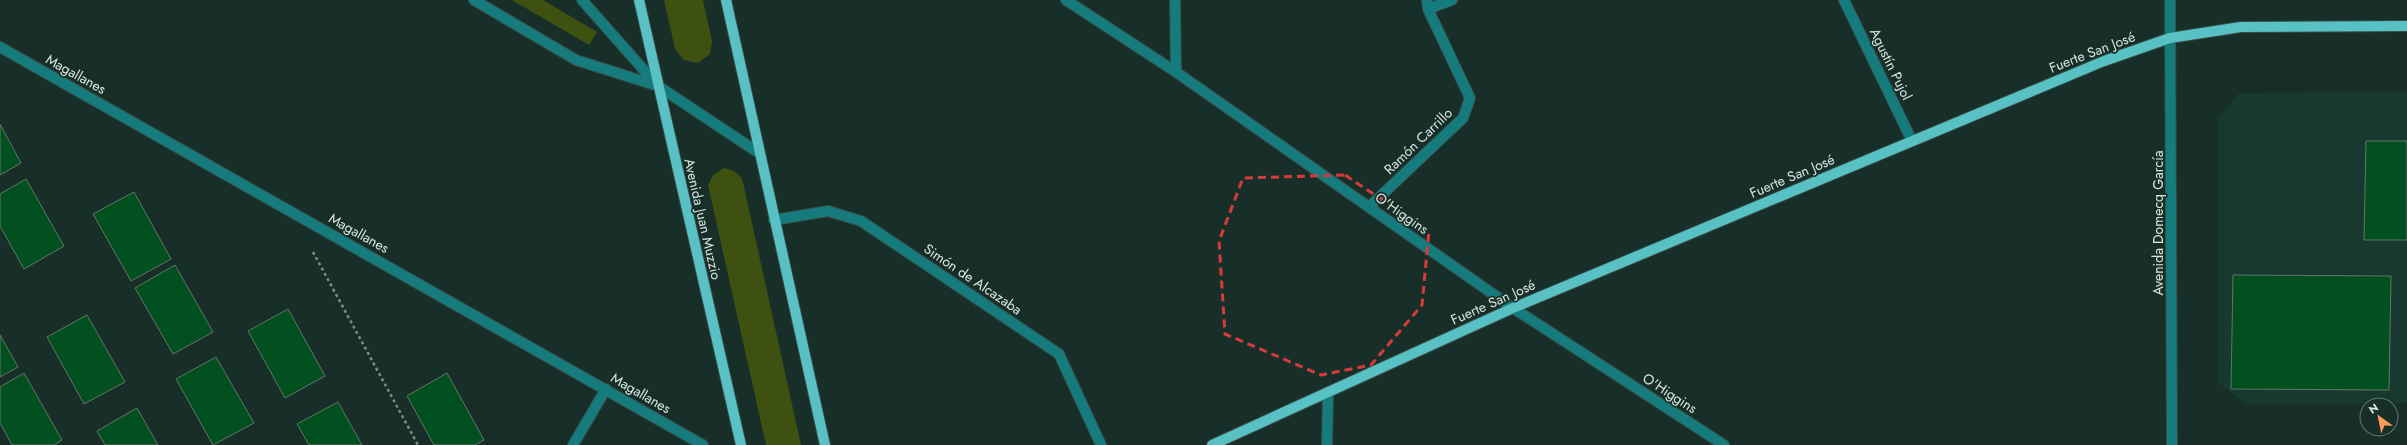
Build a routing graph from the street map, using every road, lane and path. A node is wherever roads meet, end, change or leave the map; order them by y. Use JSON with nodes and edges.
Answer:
{"nodes":[{"id":1,"x":474,"y":0,"type":"edge"},
{"id":2,"x":582,"y":0,"type":"edge"},
{"id":3,"x":639,"y":0,"type":"edge"},
{"id":4,"x":726,"y":0,"type":"edge"},
{"id":5,"x":1066,"y":0,"type":"edge"},
{"id":6,"x":1175,"y":0,"type":"edge"},
{"id":7,"x":1452,"y":0,"type":"edge"},
{"id":8,"x":1844,"y":0,"type":"edge"},
{"id":9,"x":2170,"y":0,"type":"edge"},
{"id":10,"x":1427,"y":5,"type":"edge"},
{"id":11,"x":2407,"y":26,"type":"edge"},
{"id":12,"x":2170,"y":38,"type":"junction"},
{"id":13,"x":0,"y":47,"type":"edge"},
{"id":14,"x":1176,"y":72,"type":"junction"},
{"id":15,"x":658,"y":86,"type":"junction"},
{"id":16,"x":1912,"y":141,"type":"junction"},
{"id":17,"x":759,"y":153,"type":"junction"},
{"id":18,"x":1370,"y":207,"type":"junction"},
{"id":19,"x":774,"y":220,"type":"junction"},
{"id":20,"x":310,"y":245,"type":"dead end"},
{"id":21,"x":1513,"y":308,"type":"junction"},
{"id":22,"x":606,"y":388,"type":"junction"},
{"id":23,"x":1328,"y":392,"type":"junction"},
{"id":24,"x":418,"y":445,"type":"edge"},
{"id":25,"x":573,"y":445,"type":"edge"},
{"id":26,"x":703,"y":445,"type":"edge"},
{"id":27,"x":741,"y":445,"type":"edge"},
{"id":28,"x":825,"y":445,"type":"edge"},
{"id":29,"x":1101,"y":445,"type":"edge"},
{"id":30,"x":1212,"y":445,"type":"edge"},
{"id":31,"x":1328,"y":445,"type":"edge"},
{"id":32,"x":1724,"y":445,"type":"edge"},
{"id":33,"x":2172,"y":445,"type":"edge"}],
"edges":[{"from":1,"to":15,"type":"street"},
{"from":2,"to":15,"type":"street"},
{"from":3,"to":15,"type":"main road","name":"Avenida Juan Muzzio"},
{"from":4,"to":17,"type":"main road"},
{"from":5,"to":14,"type":"street","name":"O'Higgins"},
{"from":6,"to":14,"type":"street"},
{"from":7,"to":10,"type":"street"},
{"from":8,"to":16,"type":"street","name":"Agustín Pujol"},
{"from":9,"to":12,"type":"street","name":"Avenida Domecq García"},
{"from":10,"to":18,"type":"street","name":"Ramón Carrillo"},
{"from":11,"to":12,"type":"main road","name":"Fuerte San José"},
{"from":12,"to":16,"type":"main road","name":"Fuerte San José"},
{"from":12,"to":33,"type":"street","name":"Avenida Domecq García"},
{"from":13,"to":22,"type":"street","name":"Magallanes"},
{"from":14,"to":18,"type":"street","name":"O'Higgins"},
{"from":15,"to":17,"type":"street"},
{"from":15,"to":27,"type":"main road","name":"Avenida Juan Muzzio"},
{"from":16,"to":21,"type":"main road","name":"Fuerte San José"},
{"from":17,"to":19,"type":"main road"},
{"from":18,"to":21,"type":"street","name":"O'Higgins"},
{"from":19,"to":28,"type":"main road"},
{"from":19,"to":29,"type":"street","name":"Simón de Alcazaba"},
{"from":20,"to":24,"type":"path"},
{"from":21,"to":23,"type":"main road","name":"Fuerte San José"},
{"from":21,"to":32,"type":"street","name":"O'Higgins"},
{"from":22,"to":25,"type":"street"},
{"from":22,"to":26,"type":"street","name":"Magallanes"},
{"from":23,"to":30,"type":"main road","name":"Fuerte San José"},
{"from":23,"to":31,"type":"street"}]}
